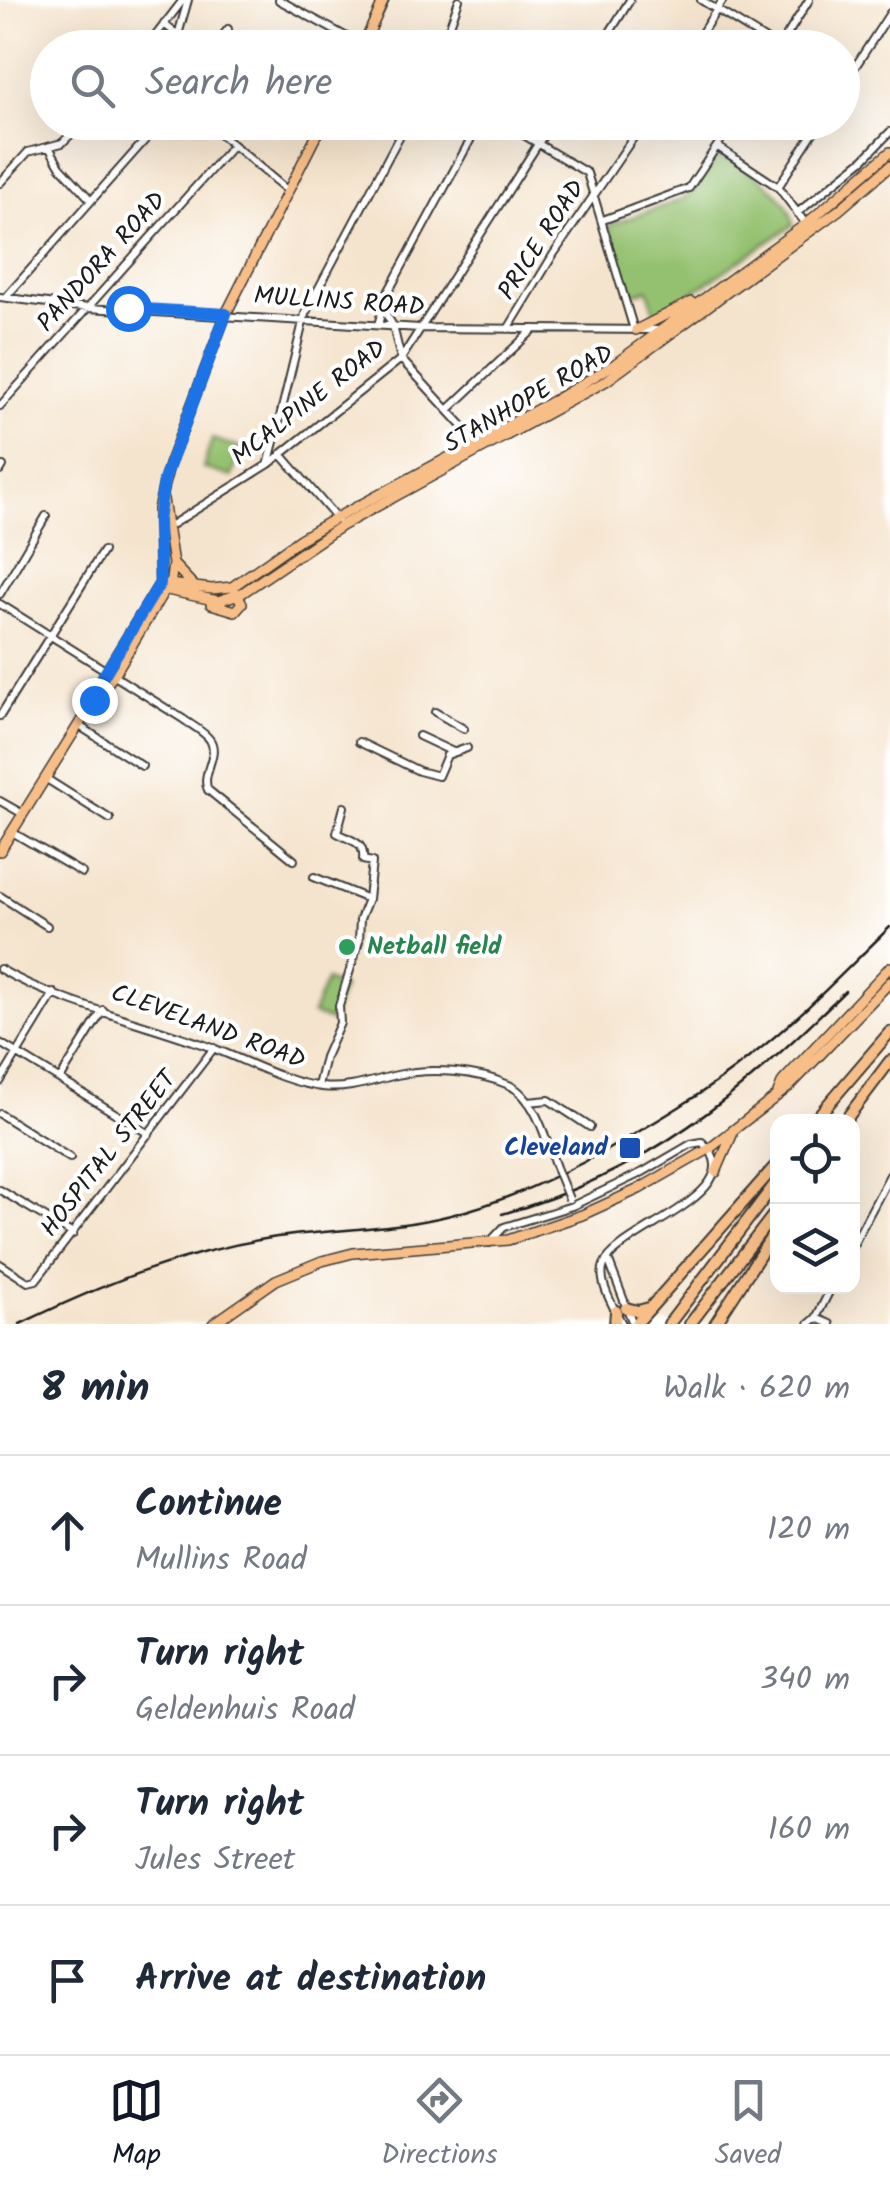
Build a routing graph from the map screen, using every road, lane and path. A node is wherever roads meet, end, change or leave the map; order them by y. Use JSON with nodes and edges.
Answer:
{"nodes":[{"id":1,"x":186,"y":0,"type":"edge"},
{"id":2,"x":384,"y":0,"type":"edge"},
{"id":3,"x":459,"y":0,"type":"edge"},
{"id":4,"x":630,"y":0,"type":"edge"},
{"id":5,"x":701,"y":0,"type":"edge"},
{"id":6,"x":722,"y":0,"type":"edge"},
{"id":7,"x":810,"y":0,"type":"edge"},
{"id":8,"x":281,"y":1,"type":"edge"},
{"id":9,"x":717,"y":9,"type":"junction"},
{"id":10,"x":890,"y":13,"type":"edge"},
{"id":11,"x":164,"y":24,"type":"junction"},
{"id":12,"x":160,"y":30,"type":"edge"},
{"id":13,"x":172,"y":30,"type":"edge"},
{"id":14,"x":179,"y":30,"type":"edge"},
{"id":15,"x":333,"y":30,"type":"edge"},
{"id":16,"x":371,"y":30,"type":"edge"},
{"id":17,"x":448,"y":30,"type":"edge"},
{"id":18,"x":611,"y":30,"type":"edge"},
{"id":19,"x":704,"y":30,"type":"edge"},
{"id":20,"x":750,"y":30,"type":"edge"},
{"id":21,"x":791,"y":30,"type":"edge"},
{"id":22,"x":860,"y":59,"type":"edge"},
{"id":23,"x":890,"y":132,"type":"edge"},
{"id":24,"x":67,"y":140,"type":"edge"},
{"id":25,"x":145,"y":140,"type":"edge"},
{"id":26,"x":227,"y":140,"type":"edge"},
{"id":27,"x":314,"y":140,"type":"edge"},
{"id":28,"x":398,"y":140,"type":"edge"},
{"id":29,"x":470,"y":140,"type":"edge"},
{"id":30,"x":535,"y":140,"type":"edge"},
{"id":31,"x":632,"y":140,"type":"edge"},
{"id":32,"x":722,"y":140,"type":"edge"},
{"id":33,"x":808,"y":140,"type":"edge"},
{"id":34,"x":539,"y":142,"type":"junction"},
{"id":35,"x":233,"y":145,"type":"junction"},
{"id":36,"x":49,"y":147,"type":"junction"},
{"id":37,"x":718,"y":147,"type":"junction"},
{"id":38,"x":890,"y":152,"type":"edge"},
{"id":39,"x":886,"y":165,"type":"edge"},
{"id":40,"x":0,"y":183,"type":"edge"},
{"id":41,"x":778,"y":187,"type":"junction"},
{"id":42,"x":288,"y":191,"type":"junction"},
{"id":43,"x":594,"y":195,"type":"junction"},
{"id":44,"x":90,"y":199,"type":"junction"},
{"id":45,"x":797,"y":213,"type":"junction"},
{"id":46,"x":603,"y":220,"type":"junction"},
{"id":47,"x":809,"y":227,"type":"junction"},
{"id":48,"x":723,"y":285,"type":"junction"},
{"id":49,"x":2,"y":298,"type":"edge"},
{"id":50,"x":382,"y":306,"type":"junction"},
{"id":51,"x":88,"y":308,"type":"junction"},
{"id":52,"x":226,"y":314,"type":"junction"},
{"id":53,"x":302,"y":320,"type":"junction"},
{"id":54,"x":378,"y":325,"type":"junction"},
{"id":55,"x":393,"y":326,"type":"junction"},
{"id":56,"x":420,"y":328,"type":"junction"},
{"id":57,"x":534,"y":329,"type":"junction"},
{"id":58,"x":508,"y":330,"type":"junction"},
{"id":59,"x":635,"y":330,"type":"junction"},
{"id":60,"x":661,"y":330,"type":"junction"},
{"id":61,"x":676,"y":332,"type":"junction"},
{"id":62,"x":633,"y":351,"type":"junction"},
{"id":63,"x":401,"y":359,"type":"junction"},
{"id":64,"x":0,"y":406,"type":"edge"},
{"id":65,"x":449,"y":409,"type":"junction"},
{"id":66,"x":480,"y":446,"type":"junction"},
{"id":67,"x":281,"y":454,"type":"junction"},
{"id":68,"x":269,"y":464,"type":"junction"},
{"id":69,"x":46,"y":516,"type":"dead end"},
{"id":70,"x":338,"y":522,"type":"junction"},
{"id":71,"x":163,"y":530,"type":"junction"},
{"id":72,"x":103,"y":551,"type":"dead end"},
{"id":73,"x":172,"y":564,"type":"junction"},
{"id":74,"x":163,"y":586,"type":"junction"},
{"id":75,"x":195,"y":587,"type":"junction"},
{"id":76,"x":235,"y":591,"type":"junction"},
{"id":77,"x":0,"y":594,"type":"edge"},
{"id":78,"x":0,"y":604,"type":"edge"},
{"id":79,"x":51,"y":635,"type":"junction"},
{"id":80,"x":110,"y":672,"type":"junction"},
{"id":81,"x":434,"y":712,"type":"dead end"},
{"id":82,"x":0,"y":716,"type":"edge"},
{"id":83,"x":78,"y":725,"type":"junction"},
{"id":84,"x":464,"y":729,"type":"dead end"},
{"id":85,"x":419,"y":736,"type":"dead end"},
{"id":86,"x":358,"y":742,"type":"dead end"},
{"id":87,"x":467,"y":748,"type":"dead end"},
{"id":88,"x":453,"y":752,"type":"junction"},
{"id":89,"x":142,"y":766,"type":"dead end"},
{"id":90,"x":45,"y":778,"type":"junction"},
{"id":91,"x":0,"y":801,"type":"edge"},
{"id":92,"x":344,"y":806,"type":"dead end"},
{"id":93,"x":23,"y":814,"type":"junction"},
{"id":94,"x":110,"y":819,"type":"dead end"},
{"id":95,"x":12,"y":832,"type":"junction"},
{"id":96,"x":0,"y":851,"type":"edge"},
{"id":97,"x":294,"y":860,"type":"dead end"},
{"id":98,"x":82,"y":873,"type":"dead end"},
{"id":99,"x":314,"y":877,"type":"dead end"},
{"id":100,"x":0,"y":896,"type":"edge"},
{"id":101,"x":368,"y":899,"type":"junction"},
{"id":102,"x":47,"y":926,"type":"dead end"},
{"id":103,"x":890,"y":967,"type":"edge"},
{"id":104,"x":0,"y":969,"type":"edge"},
{"id":105,"x":890,"y":982,"type":"edge"},
{"id":106,"x":54,"y":993,"type":"junction"},
{"id":107,"x":103,"y":1010,"type":"junction"},
{"id":108,"x":890,"y":1033,"type":"edge"},
{"id":109,"x":0,"y":1043,"type":"edge"},
{"id":110,"x":214,"y":1048,"type":"junction"},
{"id":111,"x":17,"y":1054,"type":"junction"},
{"id":112,"x":890,"y":1061,"type":"edge"},
{"id":113,"x":60,"y":1079,"type":"junction"},
{"id":114,"x":0,"y":1082,"type":"edge"},
{"id":115,"x":318,"y":1086,"type":"junction"},
{"id":116,"x":778,"y":1093,"type":"junction"},
{"id":117,"x":528,"y":1102,"type":"junction"},
{"id":118,"x":0,"y":1114,"type":"edge"},
{"id":119,"x":820,"y":1114,"type":"edge"},
{"id":120,"x":828,"y":1114,"type":"edge"},
{"id":121,"x":852,"y":1114,"type":"edge"},
{"id":122,"x":739,"y":1125,"type":"junction"},
{"id":123,"x":590,"y":1127,"type":"dead end"},
{"id":124,"x":149,"y":1134,"type":"junction"},
{"id":125,"x":709,"y":1149,"type":"junction"},
{"id":126,"x":70,"y":1158,"type":"dead end"},
{"id":127,"x":716,"y":1172,"type":"junction"},
{"id":128,"x":770,"y":1172,"type":"edge"},
{"id":129,"x":890,"y":1176,"type":"edge"},
{"id":130,"x":887,"y":1187,"type":"edge"},
{"id":131,"x":0,"y":1190,"type":"edge"},
{"id":132,"x":770,"y":1191,"type":"edge"},
{"id":133,"x":571,"y":1202,"type":"junction"},
{"id":134,"x":770,"y":1219,"type":"edge"},
{"id":135,"x":73,"y":1234,"type":"junction"},
{"id":136,"x":860,"y":1234,"type":"edge"},
{"id":137,"x":770,"y":1239,"type":"edge"},
{"id":138,"x":489,"y":1243,"type":"junction"},
{"id":139,"x":0,"y":1264,"type":"edge"},
{"id":140,"x":828,"y":1294,"type":"edge"},
{"id":141,"x":651,"y":1307,"type":"junction"},
{"id":142,"x":621,"y":1310,"type":"junction"},
{"id":143,"x":816,"y":1318,"type":"junction"},
{"id":144,"x":212,"y":1324,"type":"edge"},
{"id":145,"x":618,"y":1324,"type":"edge"},
{"id":146,"x":634,"y":1324,"type":"edge"},
{"id":147,"x":669,"y":1324,"type":"edge"},
{"id":148,"x":690,"y":1324,"type":"edge"},
{"id":149,"x":715,"y":1324,"type":"edge"},
{"id":150,"x":809,"y":1324,"type":"edge"},
{"id":151,"x":830,"y":1324,"type":"edge"}],
"edges":[{"from":1,"to":11,"type":"street"},
{"from":1,"to":14,"type":"street"},
{"from":2,"to":16,"type":"main road"},
{"from":3,"to":17,"type":"street"},
{"from":4,"to":18,"type":"street"},
{"from":5,"to":9,"type":"street"},
{"from":6,"to":9,"type":"street"},
{"from":7,"to":21,"type":"street"},
{"from":8,"to":15,"type":"street"},
{"from":9,"to":19,"type":"street"},
{"from":9,"to":20,"type":"street"},
{"from":10,"to":22,"type":"street"},
{"from":11,"to":12,"type":"street"},
{"from":11,"to":13,"type":"street"},
{"from":23,"to":45,"type":"street"},
{"from":24,"to":36,"type":"street"},
{"from":25,"to":44,"type":"street"},
{"from":26,"to":35,"type":"street"},
{"from":27,"to":42,"type":"main road"},
{"from":28,"to":53,"type":"street"},
{"from":29,"to":50,"type":"street"},
{"from":30,"to":34,"type":"street"},
{"from":31,"to":43,"type":"street","name":"PRICE ROAD"},
{"from":32,"to":37,"type":"street"},
{"from":33,"to":41,"type":"street"},
{"from":34,"to":43,"type":"street"},
{"from":34,"to":56,"type":"street","name":"MCALPINE ROAD"},
{"from":35,"to":42,"type":"street"},
{"from":35,"to":51,"type":"street","name":"PANDORA ROAD"},
{"from":36,"to":40,"type":"street"},
{"from":36,"to":44,"type":"street"},
{"from":37,"to":41,"type":"street"},
{"from":37,"to":46,"type":"street"},
{"from":38,"to":39,"type":"main road","name":"STANHOPE ROAD"},
{"from":39,"to":47,"type":"main road","name":"STANHOPE ROAD"},
{"from":41,"to":45,"type":"street"},
{"from":42,"to":52,"type":"main road"},
{"from":43,"to":46,"type":"street"},
{"from":43,"to":58,"type":"street","name":"PRICE ROAD"},
{"from":44,"to":49,"type":"street"},
{"from":45,"to":47,"type":"street"},
{"from":46,"to":59,"type":"street"},
{"from":47,"to":48,"type":"main road","name":"STANHOPE ROAD"},
{"from":47,"to":61,"type":"main road","name":"STANHOPE ROAD"},
{"from":48,"to":59,"type":"main road"},
{"from":48,"to":60,"type":"main road","name":"STANHOPE ROAD"},
{"from":49,"to":51,"type":"street","name":"MULLINS ROAD"},
{"from":50,"to":54,"type":"street"},
{"from":50,"to":55,"type":"street"},
{"from":51,"to":52,"type":"street","name":"MULLINS ROAD"},
{"from":51,"to":64,"type":"street","name":"PANDORA ROAD"},
{"from":52,"to":53,"type":"street","name":"MULLINS ROAD"},
{"from":52,"to":71,"type":"main road"},
{"from":53,"to":54,"type":"street","name":"MULLINS ROAD"},
{"from":53,"to":68,"type":"street"},
{"from":54,"to":55,"type":"street","name":"MULLINS ROAD"},
{"from":55,"to":56,"type":"street","name":"MULLINS ROAD"},
{"from":55,"to":63,"type":"street"},
{"from":56,"to":58,"type":"street","name":"MULLINS ROAD"},
{"from":56,"to":63,"type":"street","name":"MCALPINE ROAD"},
{"from":57,"to":58,"type":"street","name":"MULLINS ROAD"},
{"from":57,"to":59,"type":"street","name":"MULLINS ROAD"},
{"from":57,"to":65,"type":"street"},
{"from":59,"to":60,"type":"street","name":"MULLINS ROAD"},
{"from":59,"to":62,"type":"main road"},
{"from":60,"to":61,"type":"street","name":"MULLINS ROAD"},
{"from":60,"to":62,"type":"main road","name":"STANHOPE ROAD"},
{"from":61,"to":66,"type":"main road","name":"STANHOPE ROAD"},
{"from":62,"to":66,"type":"main road","name":"STANHOPE ROAD"},
{"from":63,"to":65,"type":"street"},
{"from":63,"to":67,"type":"street","name":"MCALPINE ROAD"},
{"from":65,"to":66,"type":"street"},
{"from":66,"to":70,"type":"main road","name":"STANHOPE ROAD"},
{"from":67,"to":68,"type":"street","name":"MCALPINE ROAD"},
{"from":67,"to":70,"type":"street"},
{"from":68,"to":71,"type":"street","name":"MCALPINE ROAD"},
{"from":69,"to":77,"type":"street"},
{"from":70,"to":76,"type":"main road","name":"STANHOPE ROAD"},
{"from":71,"to":73,"type":"main road"},
{"from":71,"to":74,"type":"main road"},
{"from":72,"to":79,"type":"street"},
{"from":73,"to":74,"type":"main road"},
{"from":73,"to":75,"type":"main road"},
{"from":74,"to":75,"type":"main road"},
{"from":74,"to":76,"type":"main road"},
{"from":74,"to":80,"type":"main road"},
{"from":75,"to":76,"type":"main road"},
{"from":78,"to":79,"type":"street"},
{"from":79,"to":80,"type":"street"},
{"from":79,"to":82,"type":"street"},
{"from":80,"to":83,"type":"main road"},
{"from":80,"to":97,"type":"street"},
{"from":81,"to":84,"type":"street"},
{"from":83,"to":89,"type":"street"},
{"from":83,"to":90,"type":"main road"},
{"from":85,"to":88,"type":"street"},
{"from":86,"to":88,"type":"street"},
{"from":87,"to":88,"type":"street"},
{"from":90,"to":93,"type":"main road"},
{"from":90,"to":94,"type":"street"},
{"from":91,"to":93,"type":"street"},
{"from":92,"to":101,"type":"street"},
{"from":93,"to":95,"type":"main road"},
{"from":95,"to":96,"type":"main road"},
{"from":95,"to":98,"type":"street"},
{"from":99,"to":101,"type":"street"},
{"from":100,"to":102,"type":"street"},
{"from":101,"to":115,"type":"street"},
{"from":103,"to":116,"type":"main road"},
{"from":104,"to":106,"type":"street","name":"CLEVELAND ROAD"},
{"from":105,"to":116,"type":"main road"},
{"from":106,"to":107,"type":"street","name":"CLEVELAND ROAD"},
{"from":106,"to":111,"type":"street"},
{"from":107,"to":110,"type":"street","name":"CLEVELAND ROAD"},
{"from":107,"to":113,"type":"street"},
{"from":108,"to":119,"type":"highway"},
{"from":108,"to":120,"type":"highway"},
{"from":109,"to":111,"type":"street"},
{"from":110,"to":115,"type":"street","name":"CLEVELAND ROAD"},
{"from":110,"to":124,"type":"street","name":"HOSPITAL STREET"},
{"from":111,"to":113,"type":"street"},
{"from":111,"to":114,"type":"street"},
{"from":112,"to":121,"type":"highway"},
{"from":113,"to":124,"type":"street"},
{"from":115,"to":117,"type":"street","name":"CLEVELAND ROAD"},
{"from":116,"to":122,"type":"main road"},
{"from":117,"to":123,"type":"street","name":"CLEVELAND ROAD"},
{"from":117,"to":133,"type":"street","bridge":true},
{"from":118,"to":126,"type":"street"},
{"from":122,"to":125,"type":"main road"},
{"from":122,"to":127,"type":"main road"},
{"from":124,"to":135,"type":"street","name":"HOSPITAL STREET"},
{"from":125,"to":127,"type":"street"},
{"from":125,"to":133,"type":"street"},
{"from":125,"to":138,"type":"main road"},
{"from":127,"to":142,"type":"street"},
{"from":128,"to":141,"type":"highway"},
{"from":129,"to":130,"type":"street"},
{"from":130,"to":136,"type":"street"},
{"from":131,"to":135,"type":"street"},
{"from":132,"to":147,"type":"highway"},
{"from":133,"to":138,"type":"street"},
{"from":134,"to":148,"type":"highway"},
{"from":135,"to":139,"type":"street","name":"HOSPITAL STREET"},
{"from":137,"to":149,"type":"highway"},
{"from":138,"to":144,"type":"main road"},
{"from":140,"to":143,"type":"street"},
{"from":141,"to":142,"type":"highway"},
{"from":141,"to":146,"type":"highway"},
{"from":142,"to":145,"type":"highway"},
{"from":142,"to":146,"type":"street"},
{"from":143,"to":150,"type":"street"},
{"from":143,"to":151,"type":"street"}]}
